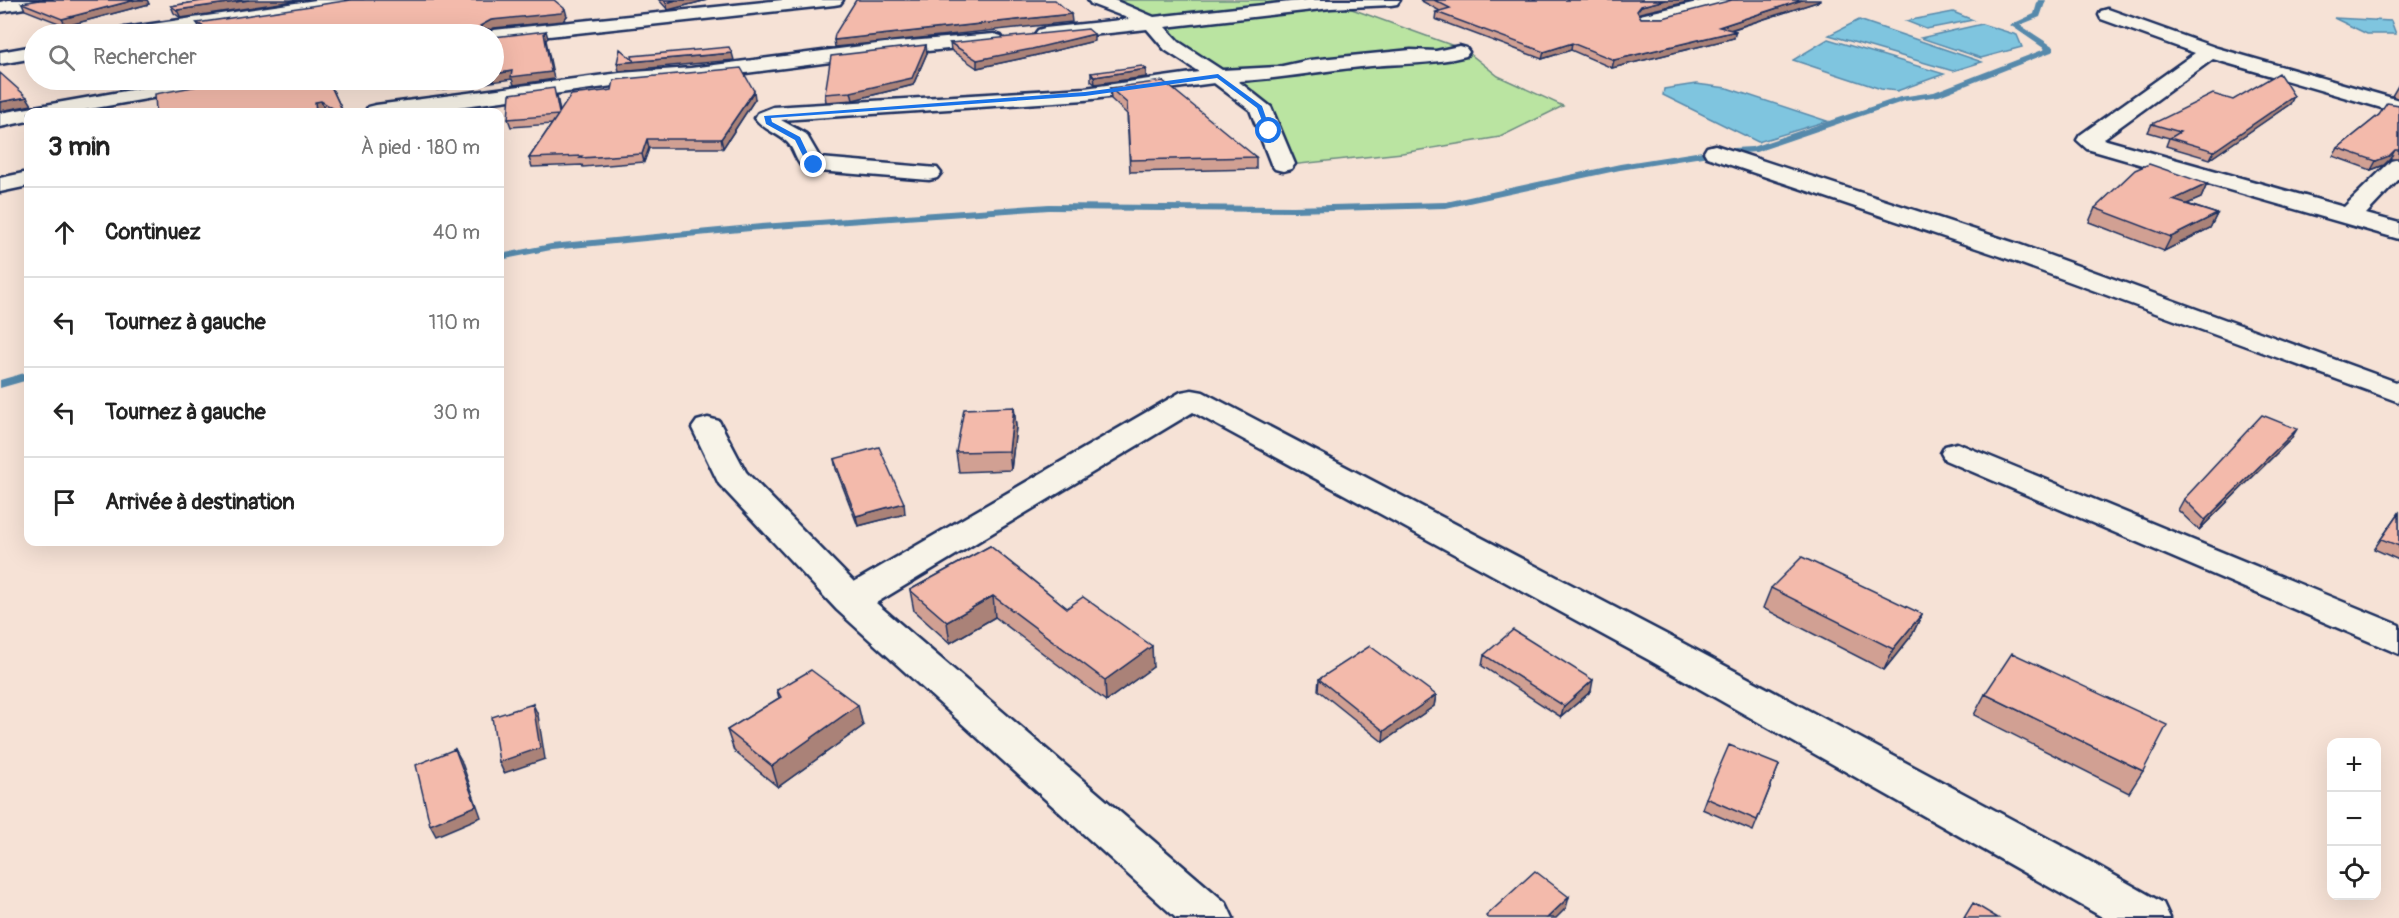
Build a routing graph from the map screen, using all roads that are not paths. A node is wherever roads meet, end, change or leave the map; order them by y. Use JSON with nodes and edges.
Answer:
{"nodes":[{"id":1,"x":43,"y":0,"type":"edge"},
{"id":2,"x":352,"y":0,"type":"edge"},
{"id":3,"x":834,"y":0,"type":"edge"},
{"id":4,"x":1097,"y":0,"type":"edge"},
{"id":5,"x":1391,"y":0,"type":"edge"},
{"id":6,"x":1727,"y":0,"type":"edge"},
{"id":7,"x":1329,"y":2,"type":"edge"},
{"id":8,"x":0,"y":7,"type":"edge"},
{"id":9,"x":2108,"y":15,"type":"dead end"},
{"id":10,"x":1647,"y":19,"type":"edge"},
{"id":11,"x":1152,"y":23,"type":"junction"},
{"id":12,"x":192,"y":24,"type":"edge"},
{"id":13,"x":504,"y":35,"type":"edge"},
{"id":14,"x":1459,"y":52,"type":"dead end"},
{"id":15,"x":2210,"y":52,"type":"junction"},
{"id":16,"x":24,"y":54,"type":"edge"},
{"id":17,"x":0,"y":58,"type":"edge"},
{"id":18,"x":1218,"y":76,"type":"junction"},
{"id":19,"x":163,"y":90,"type":"edge"},
{"id":20,"x":2399,"y":107,"type":"edge"},
{"id":21,"x":62,"y":108,"type":"edge"},
{"id":22,"x":406,"y":108,"type":"edge"},
{"id":23,"x":24,"y":116,"type":"edge"},
{"id":24,"x":0,"y":120,"type":"edge"},
{"id":25,"x":1715,"y":153,"type":"dead end"},
{"id":26,"x":1283,"y":164,"type":"dead end"},
{"id":27,"x":2399,"y":166,"type":"edge"},
{"id":28,"x":928,"y":173,"type":"dead end"},
{"id":29,"x":24,"y":180,"type":"edge"},
{"id":30,"x":0,"y":185,"type":"edge"},
{"id":31,"x":2349,"y":216,"type":"junction"},
{"id":32,"x":2399,"y":231,"type":"edge"},
{"id":33,"x":2399,"y":393,"type":"edge"},
{"id":34,"x":708,"y":428,"type":"dead end"},
{"id":35,"x":1957,"y":453,"type":"dead end"},
{"id":36,"x":850,"y":601,"type":"junction"},
{"id":37,"x":2399,"y":640,"type":"edge"},
{"id":38,"x":1209,"y":918,"type":"edge"},
{"id":39,"x":2146,"y":918,"type":"edge"}],
"edges":[{"from":1,"to":8,"type":"street"},
{"from":2,"to":12,"type":"street"},
{"from":3,"to":13,"type":"street"},
{"from":4,"to":11,"type":"street"},
{"from":5,"to":7,"type":"street"},
{"from":6,"to":10,"type":"street"},
{"from":7,"to":11,"type":"street"},
{"from":9,"to":15,"type":"street"},
{"from":11,"to":18,"type":"street"},
{"from":11,"to":22,"type":"street"},
{"from":14,"to":18,"type":"street"},
{"from":15,"to":20,"type":"street"},
{"from":15,"to":31,"type":"street"},
{"from":16,"to":17,"type":"street"},
{"from":18,"to":26,"type":"street"},
{"from":18,"to":28,"type":"street"},
{"from":19,"to":21,"type":"street"},
{"from":23,"to":24,"type":"street"},
{"from":25,"to":33,"type":"street"},
{"from":27,"to":31,"type":"street"},
{"from":29,"to":30,"type":"street"},
{"from":31,"to":32,"type":"street"},
{"from":34,"to":36,"type":"street"},
{"from":35,"to":37,"type":"street"},
{"from":36,"to":38,"type":"street"},
{"from":36,"to":39,"type":"street"}]}
